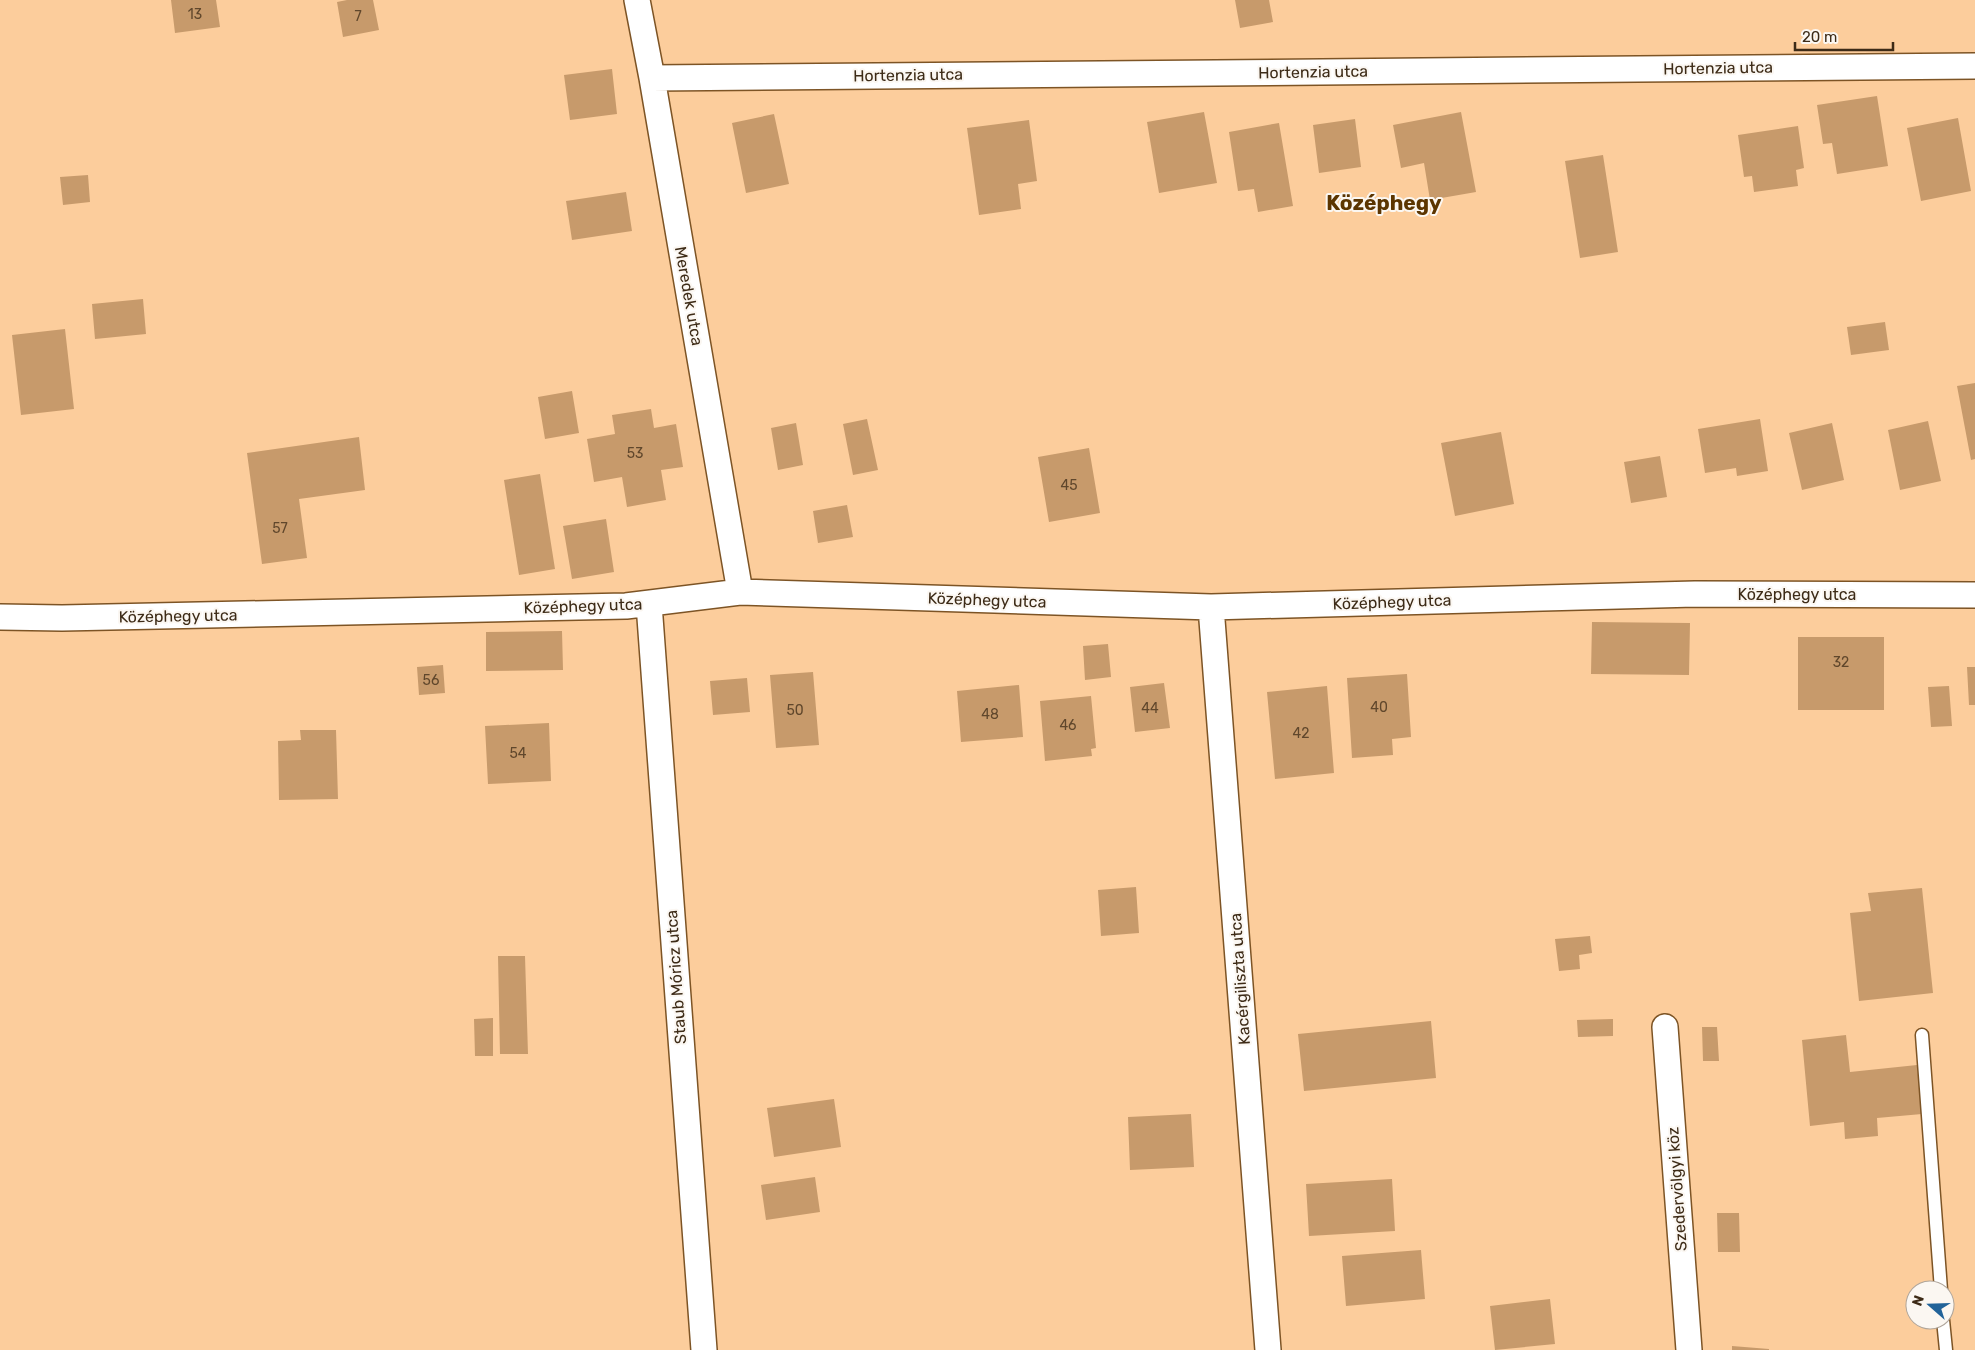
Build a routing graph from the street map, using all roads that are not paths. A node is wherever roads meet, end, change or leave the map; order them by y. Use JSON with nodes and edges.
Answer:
{"nodes":[{"id":1,"x":637,"y":0,"type":"edge"},
{"id":2,"x":1975,"y":66,"type":"edge"},
{"id":3,"x":652,"y":78,"type":"junction"},
{"id":4,"x":740,"y":592,"type":"junction"},
{"id":5,"x":1975,"y":595,"type":"edge"},
{"id":6,"x":649,"y":604,"type":"junction"},
{"id":7,"x":1211,"y":607,"type":"junction"},
{"id":8,"x":0,"y":617,"type":"edge"},
{"id":9,"x":1666,"y":1027,"type":"dead end"},
{"id":10,"x":1922,"y":1035,"type":"dead end"},
{"id":11,"x":1940,"y":1280,"type":"edge"},
{"id":12,"x":1944,"y":1330,"type":"edge"},
{"id":13,"x":704,"y":1350,"type":"edge"},
{"id":14,"x":1268,"y":1350,"type":"edge"},
{"id":15,"x":1689,"y":1350,"type":"edge"},
{"id":16,"x":1946,"y":1350,"type":"edge"}],
"edges":[{"from":1,"to":3,"type":"street","name":"Meredek utca"},
{"from":2,"to":3,"type":"street","name":"Hortenzia utca"},
{"from":3,"to":4,"type":"street","name":"Meredek utca"},
{"from":4,"to":6,"type":"street","name":"Középhegy utca"},
{"from":4,"to":7,"type":"street","name":"Középhegy utca"},
{"from":5,"to":7,"type":"street","name":"Középhegy utca"},
{"from":6,"to":8,"type":"street","name":"Középhegy utca"},
{"from":6,"to":13,"type":"street","name":"Staub Móricz utca"},
{"from":7,"to":14,"type":"street","name":"Kacérgiliszta utca"},
{"from":9,"to":15,"type":"street","name":"Szedervölgyi köz"},
{"from":10,"to":11,"type":"lane"},
{"from":12,"to":16,"type":"lane"}]}
